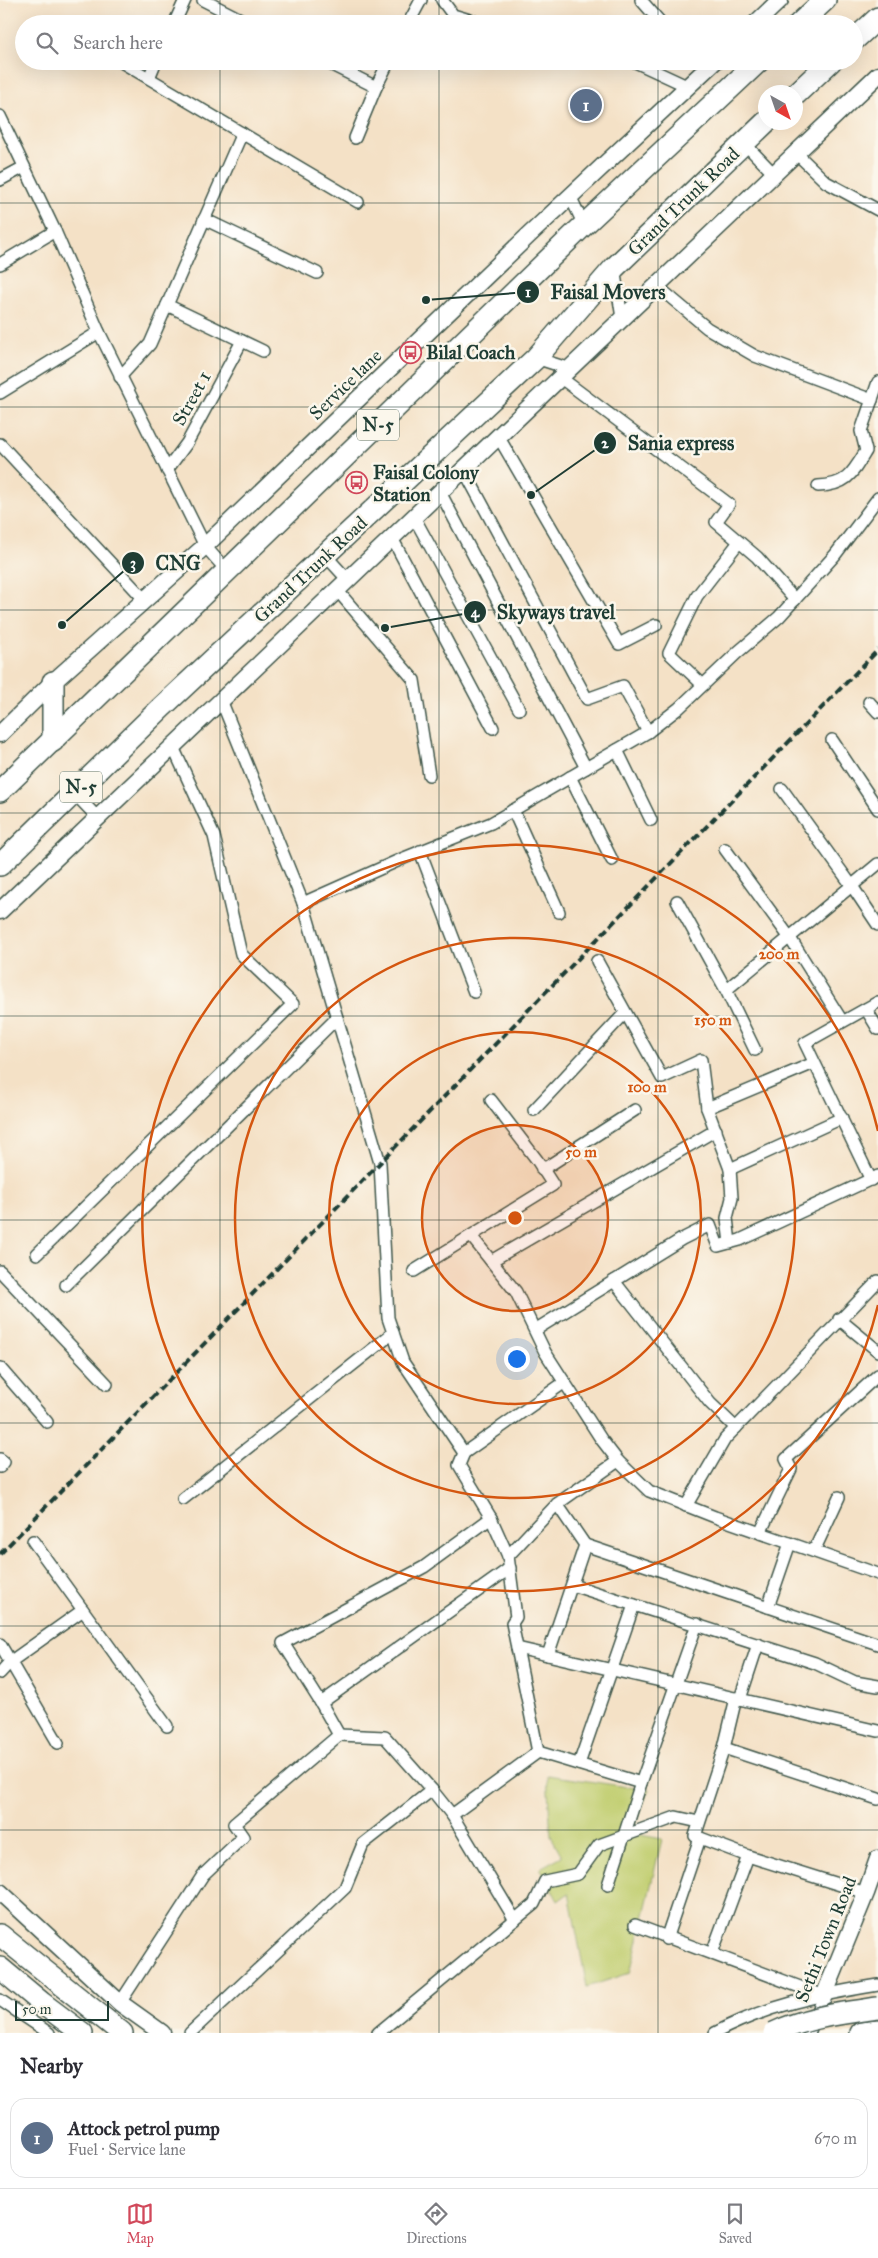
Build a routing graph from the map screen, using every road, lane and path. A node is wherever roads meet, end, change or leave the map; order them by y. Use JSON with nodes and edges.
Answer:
{"nodes":[{"id":1,"x":185,"y":0,"type":"edge"},
{"id":2,"x":203,"y":0,"type":"edge"},
{"id":3,"x":421,"y":0,"type":"edge"},
{"id":4,"x":442,"y":0,"type":"edge"},
{"id":5,"x":641,"y":0,"type":"edge"},
{"id":6,"x":780,"y":0,"type":"edge"},
{"id":7,"x":825,"y":0,"type":"edge"},
{"id":8,"x":178,"y":15,"type":"edge"},
{"id":9,"x":232,"y":15,"type":"edge"},
{"id":10,"x":413,"y":15,"type":"edge"},
{"id":11,"x":453,"y":15,"type":"edge"},
{"id":12,"x":654,"y":15,"type":"edge"},
{"id":13,"x":764,"y":15,"type":"edge"},
{"id":14,"x":809,"y":15,"type":"edge"},
{"id":15,"x":878,"y":18,"type":"edge"},
{"id":16,"x":863,"y":32,"type":"edge"},
{"id":17,"x":135,"y":70,"type":"edge"},
{"id":18,"x":152,"y":70,"type":"edge"},
{"id":19,"x":342,"y":70,"type":"edge"},
{"id":20,"x":384,"y":70,"type":"edge"},
{"id":21,"x":653,"y":70,"type":"edge"},
{"id":22,"x":703,"y":70,"type":"edge"},
{"id":23,"x":749,"y":70,"type":"edge"},
{"id":24,"x":821,"y":70,"type":"edge"},
{"id":25,"x":878,"y":75,"type":"edge"},
{"id":26,"x":149,"y":78,"type":"junction"},
{"id":27,"x":689,"y":86,"type":"junction"},
{"id":28,"x":376,"y":87,"type":"junction"},
{"id":29,"x":803,"y":87,"type":"edge"},
{"id":30,"x":0,"y":116,"type":"edge"},
{"id":31,"x":758,"y":129,"type":"edge"},
{"id":32,"x":242,"y":133,"type":"junction"},
{"id":33,"x":354,"y":138,"type":"dead end"},
{"id":34,"x":744,"y":142,"type":"junction"},
{"id":35,"x":796,"y":153,"type":"junction"},
{"id":36,"x":24,"y":167,"type":"junction"},
{"id":37,"x":774,"y":174,"type":"junction"},
{"id":38,"x":0,"y":180,"type":"edge"},
{"id":39,"x":570,"y":196,"type":"junction"},
{"id":40,"x":358,"y":202,"type":"dead end"},
{"id":41,"x":878,"y":210,"type":"edge"},
{"id":42,"x":204,"y":219,"type":"junction"},
{"id":43,"x":584,"y":225,"type":"junction"},
{"id":44,"x":55,"y":230,"type":"junction"},
{"id":45,"x":0,"y":264,"type":"edge"},
{"id":46,"x":614,"y":268,"type":"junction"},
{"id":47,"x":317,"y":273,"type":"dead end"},
{"id":48,"x":657,"y":286,"type":"junction"},
{"id":49,"x":167,"y":305,"type":"junction"},
{"id":50,"x":622,"y":318,"type":"junction"},
{"id":51,"x":99,"y":332,"type":"junction"},
{"id":52,"x":242,"y":341,"type":"junction"},
{"id":53,"x":263,"y":351,"type":"dead end"},
{"id":54,"x":536,"y":358,"type":"junction"},
{"id":55,"x":565,"y":374,"type":"junction"},
{"id":56,"x":120,"y":377,"type":"junction"},
{"id":57,"x":878,"y":382,"type":"edge"},
{"id":58,"x":0,"y":393,"type":"edge"},
{"id":59,"x":872,"y":400,"type":"junction"},
{"id":60,"x":498,"y":436,"type":"junction"},
{"id":61,"x":0,"y":444,"type":"edge"},
{"id":62,"x":167,"y":470,"type":"junction"},
{"id":63,"x":464,"y":470,"type":"junction"},
{"id":64,"x":818,"y":486,"type":"dead end"},
{"id":65,"x":440,"y":492,"type":"junction"},
{"id":66,"x":878,"y":498,"type":"edge"},
{"id":67,"x":414,"y":517,"type":"junction"},
{"id":68,"x":392,"y":538,"type":"junction"},
{"id":69,"x":739,"y":542,"type":"junction"},
{"id":70,"x":205,"y":546,"type":"junction"},
{"id":71,"x":325,"y":555,"type":"junction"},
{"id":72,"x":227,"y":571,"type":"junction"},
{"id":73,"x":342,"y":585,"type":"junction"},
{"id":74,"x":144,"y":599,"type":"junction"},
{"id":75,"x":795,"y":600,"type":"junction"},
{"id":76,"x":656,"y":626,"type":"dead end"},
{"id":77,"x":53,"y":682,"type":"junction"},
{"id":78,"x":703,"y":685,"type":"junction"},
{"id":79,"x":221,"y":700,"type":"junction"},
{"id":80,"x":869,"y":702,"type":"dead end"},
{"id":81,"x":519,"y":709,"type":"dead end"},
{"id":82,"x":878,"y":712,"type":"edge"},
{"id":83,"x":492,"y":728,"type":"dead end"},
{"id":84,"x":648,"y":732,"type":"junction"},
{"id":85,"x":0,"y":734,"type":"edge"},
{"id":86,"x":53,"y":740,"type":"junction"},
{"id":87,"x":832,"y":740,"type":"dead end"},
{"id":88,"x":173,"y":747,"type":"junction"},
{"id":89,"x":618,"y":750,"type":"junction"},
{"id":90,"x":586,"y":768,"type":"junction"},
{"id":91,"x":429,"y":775,"type":"dead end"},
{"id":92,"x":570,"y":777,"type":"junction"},
{"id":93,"x":782,"y":789,"type":"dead end"},
{"id":94,"x":0,"y":791,"type":"edge"},
{"id":95,"x":74,"y":793,"type":"junction"},
{"id":96,"x":878,"y":809,"type":"edge"},
{"id":97,"x":513,"y":810,"type":"junction"},
{"id":98,"x":97,"y":817,"type":"junction"},
{"id":99,"x":651,"y":820,"type":"dead end"},
{"id":100,"x":726,"y":849,"type":"dead end"},
{"id":101,"x":420,"y":851,"type":"junction"},
{"id":102,"x":612,"y":860,"type":"dead end"},
{"id":103,"x":878,"y":864,"type":"edge"},
{"id":104,"x":0,"y":865,"type":"edge"},
{"id":105,"x":852,"y":886,"type":"junction"},
{"id":106,"x":677,"y":901,"type":"dead end"},
{"id":107,"x":303,"y":903,"type":"junction"},
{"id":108,"x":0,"y":911,"type":"edge"},
{"id":109,"x":559,"y":912,"type":"dead end"},
{"id":110,"x":878,"y":926,"type":"edge"},
{"id":111,"x":790,"y":938,"type":"junction"},
{"id":112,"x":597,"y":961,"type":"dead end"},
{"id":113,"x":726,"y":990,"type":"junction"},
{"id":114,"x":474,"y":992,"type":"dead end"},
{"id":115,"x":878,"y":1002,"type":"edge"},
{"id":116,"x":866,"y":1009,"type":"junction"},
{"id":117,"x":625,"y":1013,"type":"junction"},
{"id":118,"x":336,"y":1018,"type":"junction"},
{"id":119,"x":842,"y":1022,"type":"junction"},
{"id":120,"x":878,"y":1029,"type":"edge"},
{"id":121,"x":755,"y":1050,"type":"dead end"},
{"id":122,"x":814,"y":1062,"type":"junction"},
{"id":123,"x":490,"y":1100,"type":"dead end"},
{"id":124,"x":707,"y":1108,"type":"junction"},
{"id":125,"x":534,"y":1110,"type":"dead end"},
{"id":126,"x":635,"y":1110,"type":"dead end"},
{"id":127,"x":842,"y":1118,"type":"junction"},
{"id":128,"x":716,"y":1130,"type":"junction"},
{"id":129,"x":730,"y":1169,"type":"junction"},
{"id":130,"x":542,"y":1170,"type":"junction"},
{"id":131,"x":874,"y":1178,"type":"edge"},
{"id":132,"x":471,"y":1236,"type":"junction"},
{"id":133,"x":730,"y":1243,"type":"junction"},
{"id":134,"x":37,"y":1254,"type":"dead end"},
{"id":135,"x":491,"y":1261,"type":"junction"},
{"id":136,"x":0,"y":1271,"type":"edge"},
{"id":137,"x":414,"y":1272,"type":"dead end"},
{"id":138,"x":614,"y":1281,"type":"junction"},
{"id":139,"x":878,"y":1281,"type":"edge"},
{"id":140,"x":66,"y":1285,"type":"dead end"},
{"id":141,"x":839,"y":1320,"type":"junction"},
{"id":142,"x":535,"y":1330,"type":"junction"},
{"id":143,"x":394,"y":1333,"type":"junction"},
{"id":144,"x":878,"y":1351,"type":"edge"},
{"id":145,"x":0,"y":1368,"type":"edge"},
{"id":146,"x":878,"y":1375,"type":"edge"},
{"id":147,"x":565,"y":1382,"type":"junction"},
{"id":148,"x":107,"y":1384,"type":"dead end"},
{"id":149,"x":47,"y":1422,"type":"dead end"},
{"id":150,"x":736,"y":1428,"type":"junction"},
{"id":151,"x":464,"y":1453,"type":"junction"},
{"id":152,"x":0,"y":1459,"type":"edge"},
{"id":153,"x":618,"y":1461,"type":"junction"},
{"id":154,"x":0,"y":1467,"type":"edge"},
{"id":155,"x":839,"y":1497,"type":"dead end"},
{"id":156,"x":184,"y":1499,"type":"dead end"},
{"id":157,"x":557,"y":1504,"type":"junction"},
{"id":158,"x":686,"y":1506,"type":"junction"},
{"id":159,"x":490,"y":1518,"type":"junction"},
{"id":160,"x":760,"y":1533,"type":"junction"},
{"id":161,"x":33,"y":1541,"type":"dead end"},
{"id":162,"x":790,"y":1543,"type":"junction"},
{"id":163,"x":585,"y":1545,"type":"junction"},
{"id":164,"x":814,"y":1551,"type":"junction"},
{"id":165,"x":508,"y":1556,"type":"junction"},
{"id":166,"x":510,"y":1568,"type":"junction"},
{"id":167,"x":878,"y":1574,"type":"edge"},
{"id":168,"x":572,"y":1585,"type":"junction"},
{"id":169,"x":634,"y":1605,"type":"junction"},
{"id":170,"x":768,"y":1608,"type":"junction"},
{"id":171,"x":83,"y":1610,"type":"junction"},
{"id":172,"x":697,"y":1624,"type":"junction"},
{"id":173,"x":0,"y":1644,"type":"edge"},
{"id":174,"x":758,"y":1644,"type":"junction"},
{"id":175,"x":878,"y":1644,"type":"edge"},
{"id":176,"x":517,"y":1648,"type":"junction"},
{"id":177,"x":548,"y":1655,"type":"junction"},
{"id":178,"x":10,"y":1662,"type":"junction"},
{"id":179,"x":612,"y":1671,"type":"junction"},
{"id":180,"x":0,"y":1673,"type":"edge"},
{"id":181,"x":675,"y":1685,"type":"junction"},
{"id":182,"x":878,"y":1686,"type":"edge"},
{"id":183,"x":738,"y":1698,"type":"junction"},
{"id":184,"x":321,"y":1703,"type":"junction"},
{"id":185,"x":167,"y":1726,"type":"dead end"},
{"id":186,"x":878,"y":1730,"type":"edge"},
{"id":187,"x":339,"y":1735,"type":"junction"},
{"id":188,"x":58,"y":1743,"type":"dead end"},
{"id":189,"x":724,"y":1748,"type":"junction"},
{"id":190,"x":538,"y":1752,"type":"junction"},
{"id":191,"x":579,"y":1764,"type":"junction"},
{"id":192,"x":641,"y":1783,"type":"junction"},
{"id":193,"x":432,"y":1790,"type":"junction"},
{"id":194,"x":878,"y":1799,"type":"edge"},
{"id":195,"x":452,"y":1815,"type":"junction"},
{"id":196,"x":699,"y":1822,"type":"junction"},
{"id":197,"x":623,"y":1837,"type":"junction"},
{"id":198,"x":700,"y":1838,"type":"junction"},
{"id":199,"x":748,"y":1856,"type":"junction"},
{"id":200,"x":878,"y":1860,"type":"edge"},
{"id":201,"x":608,"y":1885,"type":"dead end"},
{"id":202,"x":0,"y":1892,"type":"edge"},
{"id":203,"x":866,"y":1893,"type":"junction"},
{"id":204,"x":515,"y":1920,"type":"junction"},
{"id":205,"x":635,"y":1925,"type":"dead end"},
{"id":206,"x":0,"y":1935,"type":"edge"},
{"id":207,"x":667,"y":1938,"type":"junction"},
{"id":208,"x":712,"y":1953,"type":"junction"},
{"id":209,"x":0,"y":1968,"type":"edge"},
{"id":210,"x":878,"y":1985,"type":"edge"},
{"id":211,"x":824,"y":1996,"type":"junction"},
{"id":212,"x":0,"y":2000,"type":"edge"},
{"id":213,"x":120,"y":2003,"type":"junction"},
{"id":214,"x":878,"y":2008,"type":"edge"},
{"id":215,"x":878,"y":2031,"type":"edge"},
{"id":216,"x":49,"y":2033,"type":"edge"},
{"id":217,"x":82,"y":2033,"type":"edge"},
{"id":218,"x":122,"y":2033,"type":"edge"},
{"id":219,"x":162,"y":2033,"type":"edge"},
{"id":220,"x":190,"y":2033,"type":"edge"},
{"id":221,"x":378,"y":2033,"type":"edge"},
{"id":222,"x":716,"y":2033,"type":"edge"},
{"id":223,"x":774,"y":2033,"type":"edge"},
{"id":224,"x":809,"y":2033,"type":"edge"},
{"id":225,"x":861,"y":2033,"type":"edge"}],
"edges":[{"from":1,"to":8,"type":"street"},
{"from":2,"to":9,"type":"street"},
{"from":3,"to":10,"type":"street"},
{"from":4,"to":11,"type":"street"},
{"from":5,"to":12,"type":"street"},
{"from":6,"to":13,"type":"street"},
{"from":7,"to":14,"type":"highway"},
{"from":15,"to":16,"type":"highway"},
{"from":17,"to":26,"type":"street"},
{"from":18,"to":26,"type":"street"},
{"from":19,"to":28,"type":"street"},
{"from":20,"to":28,"type":"street"},
{"from":21,"to":27,"type":"street"},
{"from":22,"to":27,"type":"street","name":"Service lane"},
{"from":23,"to":43,"type":"highway","number":"N-5"},
{"from":24,"to":29,"type":"highway"},
{"from":25,"to":35,"type":"street"},
{"from":26,"to":32,"type":"street"},
{"from":27,"to":39,"type":"street","name":"Service lane"},
{"from":28,"to":33,"type":"street"},
{"from":30,"to":36,"type":"street"},
{"from":31,"to":34,"type":"highway","name":"Grand Trunk Road","number":"N-5"},
{"from":32,"to":40,"type":"street"},
{"from":32,"to":42,"type":"street"},
{"from":34,"to":37,"type":"street"},
{"from":34,"to":46,"type":"highway","name":"Grand Trunk Road","number":"N-5"},
{"from":35,"to":37,"type":"street"},
{"from":35,"to":41,"type":"street"},
{"from":36,"to":38,"type":"street"},
{"from":36,"to":44,"type":"street"},
{"from":37,"to":48,"type":"street"},
{"from":39,"to":43,"type":"street"},
{"from":39,"to":70,"type":"street","name":"Service lane"},
{"from":42,"to":47,"type":"street"},
{"from":42,"to":49,"type":"street"},
{"from":43,"to":72,"type":"highway","number":"N-5"},
{"from":44,"to":45,"type":"street"},
{"from":44,"to":51,"type":"street"},
{"from":46,"to":50,"type":"street"},
{"from":46,"to":54,"type":"highway","name":"Grand Trunk Road","number":"N-5"},
{"from":48,"to":50,"type":"street"},
{"from":48,"to":59,"type":"street"},
{"from":49,"to":52,"type":"street"},
{"from":49,"to":56,"type":"street"},
{"from":50,"to":55,"type":"street"},
{"from":51,"to":56,"type":"street"},
{"from":51,"to":58,"type":"street"},
{"from":52,"to":53,"type":"street"},
{"from":52,"to":62,"type":"street","name":"Street 1"},
{"from":54,"to":55,"type":"street"},
{"from":54,"to":71,"type":"highway","name":"Grand Trunk Road","number":"N-5"},
{"from":55,"to":60,"type":"street"},
{"from":55,"to":69,"type":"street"},
{"from":56,"to":62,"type":"street"},
{"from":57,"to":59,"type":"street"},
{"from":59,"to":64,"type":"street"},
{"from":60,"to":63,"type":"street"},
{"from":60,"to":76,"type":"street"},
{"from":61,"to":74,"type":"street"},
{"from":62,"to":70,"type":"street"},
{"from":63,"to":65,"type":"street"},
{"from":63,"to":84,"type":"street"},
{"from":65,"to":67,"type":"street"},
{"from":65,"to":90,"type":"street"},
{"from":66,"to":75,"type":"street"},
{"from":67,"to":68,"type":"street"},
{"from":67,"to":81,"type":"street"},
{"from":68,"to":73,"type":"street"},
{"from":68,"to":83,"type":"street"},
{"from":69,"to":75,"type":"street"},
{"from":69,"to":78,"type":"street"},
{"from":70,"to":72,"type":"street"},
{"from":70,"to":74,"type":"street","name":"Service lane"},
{"from":71,"to":73,"type":"street"},
{"from":71,"to":95,"type":"highway","name":"Grand Trunk Road","number":"N-5"},
{"from":72,"to":86,"type":"highway","number":"N-5"},
{"from":73,"to":79,"type":"street"},
{"from":73,"to":91,"type":"street"},
{"from":74,"to":77,"type":"street","name":"Service lane"},
{"from":75,"to":78,"type":"street"},
{"from":77,"to":85,"type":"street","name":"Service lane"},
{"from":77,"to":86,"type":"highway"},
{"from":78,"to":84,"type":"street"},
{"from":79,"to":88,"type":"street"},
{"from":79,"to":107,"type":"street"},
{"from":80,"to":82,"type":"street"},
{"from":84,"to":89,"type":"street"},
{"from":86,"to":94,"type":"highway","number":"N-5"},
{"from":87,"to":96,"type":"street"},
{"from":88,"to":98,"type":"street"},
{"from":88,"to":134,"type":"street"},
{"from":89,"to":90,"type":"street"},
{"from":89,"to":99,"type":"street"},
{"from":90,"to":92,"type":"street"},
{"from":92,"to":97,"type":"street"},
{"from":92,"to":102,"type":"street"},
{"from":93,"to":105,"type":"street"},
{"from":95,"to":98,"type":"street"},
{"from":95,"to":104,"type":"highway","name":"Grand Trunk Road","number":"N-5"},
{"from":97,"to":101,"type":"street"},
{"from":97,"to":109,"type":"street"},
{"from":98,"to":108,"type":"street"},
{"from":100,"to":111,"type":"street"},
{"from":101,"to":107,"type":"street"},
{"from":101,"to":114,"type":"street"},
{"from":103,"to":105,"type":"street"},
{"from":105,"to":110,"type":"street"},
{"from":105,"to":111,"type":"street"},
{"from":106,"to":113,"type":"street"},
{"from":107,"to":118,"type":"street"},
{"from":111,"to":113,"type":"street"},
{"from":111,"to":119,"type":"street"},
{"from":112,"to":117,"type":"street"},
{"from":113,"to":121,"type":"street"},
{"from":115,"to":116,"type":"street"},
{"from":116,"to":119,"type":"street"},
{"from":116,"to":120,"type":"street"},
{"from":117,"to":124,"type":"street"},
{"from":117,"to":125,"type":"street"},
{"from":118,"to":140,"type":"street"},
{"from":118,"to":143,"type":"street"},
{"from":119,"to":122,"type":"street"},
{"from":122,"to":124,"type":"street"},
{"from":122,"to":127,"type":"street"},
{"from":123,"to":130,"type":"street"},
{"from":124,"to":128,"type":"street"},
{"from":126,"to":130,"type":"street"},
{"from":127,"to":129,"type":"street"},
{"from":127,"to":131,"type":"street"},
{"from":128,"to":129,"type":"street"},
{"from":128,"to":135,"type":"street"},
{"from":129,"to":133,"type":"street"},
{"from":130,"to":132,"type":"street"},
{"from":131,"to":133,"type":"street"},
{"from":132,"to":135,"type":"street"},
{"from":132,"to":137,"type":"street"},
{"from":133,"to":138,"type":"street"},
{"from":135,"to":142,"type":"street"},
{"from":136,"to":148,"type":"street"},
{"from":138,"to":142,"type":"street"},
{"from":138,"to":150,"type":"street"},
{"from":139,"to":141,"type":"street"},
{"from":141,"to":144,"type":"street"},
{"from":141,"to":150,"type":"street"},
{"from":142,"to":147,"type":"street"},
{"from":143,"to":151,"type":"street"},
{"from":143,"to":156,"type":"street"},
{"from":145,"to":149,"type":"street"},
{"from":146,"to":160,"type":"street"},
{"from":147,"to":151,"type":"street"},
{"from":147,"to":153,"type":"street"},
{"from":150,"to":158,"type":"street"},
{"from":151,"to":159,"type":"street"},
{"from":152,"to":154,"type":"street"},
{"from":153,"to":157,"type":"street"},
{"from":153,"to":158,"type":"street"},
{"from":155,"to":164,"type":"street"},
{"from":157,"to":163,"type":"street"},
{"from":157,"to":165,"type":"street"},
{"from":158,"to":160,"type":"street"},
{"from":159,"to":165,"type":"street"},
{"from":159,"to":184,"type":"street"},
{"from":160,"to":162,"type":"street"},
{"from":161,"to":171,"type":"street"},
{"from":162,"to":164,"type":"street"},
{"from":162,"to":170,"type":"street"},
{"from":163,"to":168,"type":"street"},
{"from":163,"to":170,"type":"street"},
{"from":164,"to":167,"type":"street"},
{"from":165,"to":166,"type":"street"},
{"from":166,"to":176,"type":"street"},
{"from":166,"to":184,"type":"street"},
{"from":168,"to":169,"type":"street"},
{"from":168,"to":177,"type":"street"},
{"from":169,"to":172,"type":"street"},
{"from":169,"to":179,"type":"street"},
{"from":170,"to":175,"type":"street"},
{"from":171,"to":178,"type":"street"},
{"from":171,"to":185,"type":"street"},
{"from":172,"to":174,"type":"street"},
{"from":172,"to":181,"type":"street"},
{"from":173,"to":178,"type":"street"},
{"from":174,"to":182,"type":"street"},
{"from":174,"to":183,"type":"street"},
{"from":176,"to":177,"type":"street"},
{"from":176,"to":190,"type":"street"},
{"from":177,"to":179,"type":"street"},
{"from":178,"to":180,"type":"street"},
{"from":178,"to":188,"type":"street"},
{"from":179,"to":181,"type":"street"},
{"from":179,"to":191,"type":"street"},
{"from":181,"to":183,"type":"street"},
{"from":181,"to":192,"type":"street"},
{"from":183,"to":186,"type":"street"},
{"from":183,"to":189,"type":"street"},
{"from":184,"to":187,"type":"street"},
{"from":187,"to":193,"type":"street"},
{"from":187,"to":213,"type":"street"},
{"from":189,"to":194,"type":"street"},
{"from":189,"to":196,"type":"street"},
{"from":190,"to":191,"type":"street"},
{"from":190,"to":195,"type":"street"},
{"from":191,"to":192,"type":"street"},
{"from":192,"to":197,"type":"street"},
{"from":193,"to":195,"type":"street"},
{"from":193,"to":220,"type":"street"},
{"from":195,"to":204,"type":"street"},
{"from":196,"to":197,"type":"street"},
{"from":196,"to":198,"type":"street"},
{"from":197,"to":201,"type":"street"},
{"from":197,"to":204,"type":"street"},
{"from":198,"to":199,"type":"street"},
{"from":198,"to":207,"type":"street"},
{"from":199,"to":203,"type":"street"},
{"from":199,"to":208,"type":"street"},
{"from":200,"to":203,"type":"street","name":"Sethi Town Road"},
{"from":202,"to":213,"type":"street"},
{"from":203,"to":211,"type":"street","name":"Sethi Town Road"},
{"from":204,"to":221,"type":"street"},
{"from":205,"to":207,"type":"street"},
{"from":206,"to":218,"type":"highway"},
{"from":207,"to":208,"type":"street"},
{"from":208,"to":211,"type":"street"},
{"from":209,"to":217,"type":"highway"},
{"from":210,"to":211,"type":"street"},
{"from":211,"to":222,"type":"street"},
{"from":211,"to":224,"type":"street","name":"Sethi Town Road"},
{"from":212,"to":216,"type":"street"},
{"from":213,"to":219,"type":"street"},
{"from":214,"to":223,"type":"highway","bridge":true},
{"from":215,"to":225,"type":"highway"}]}
